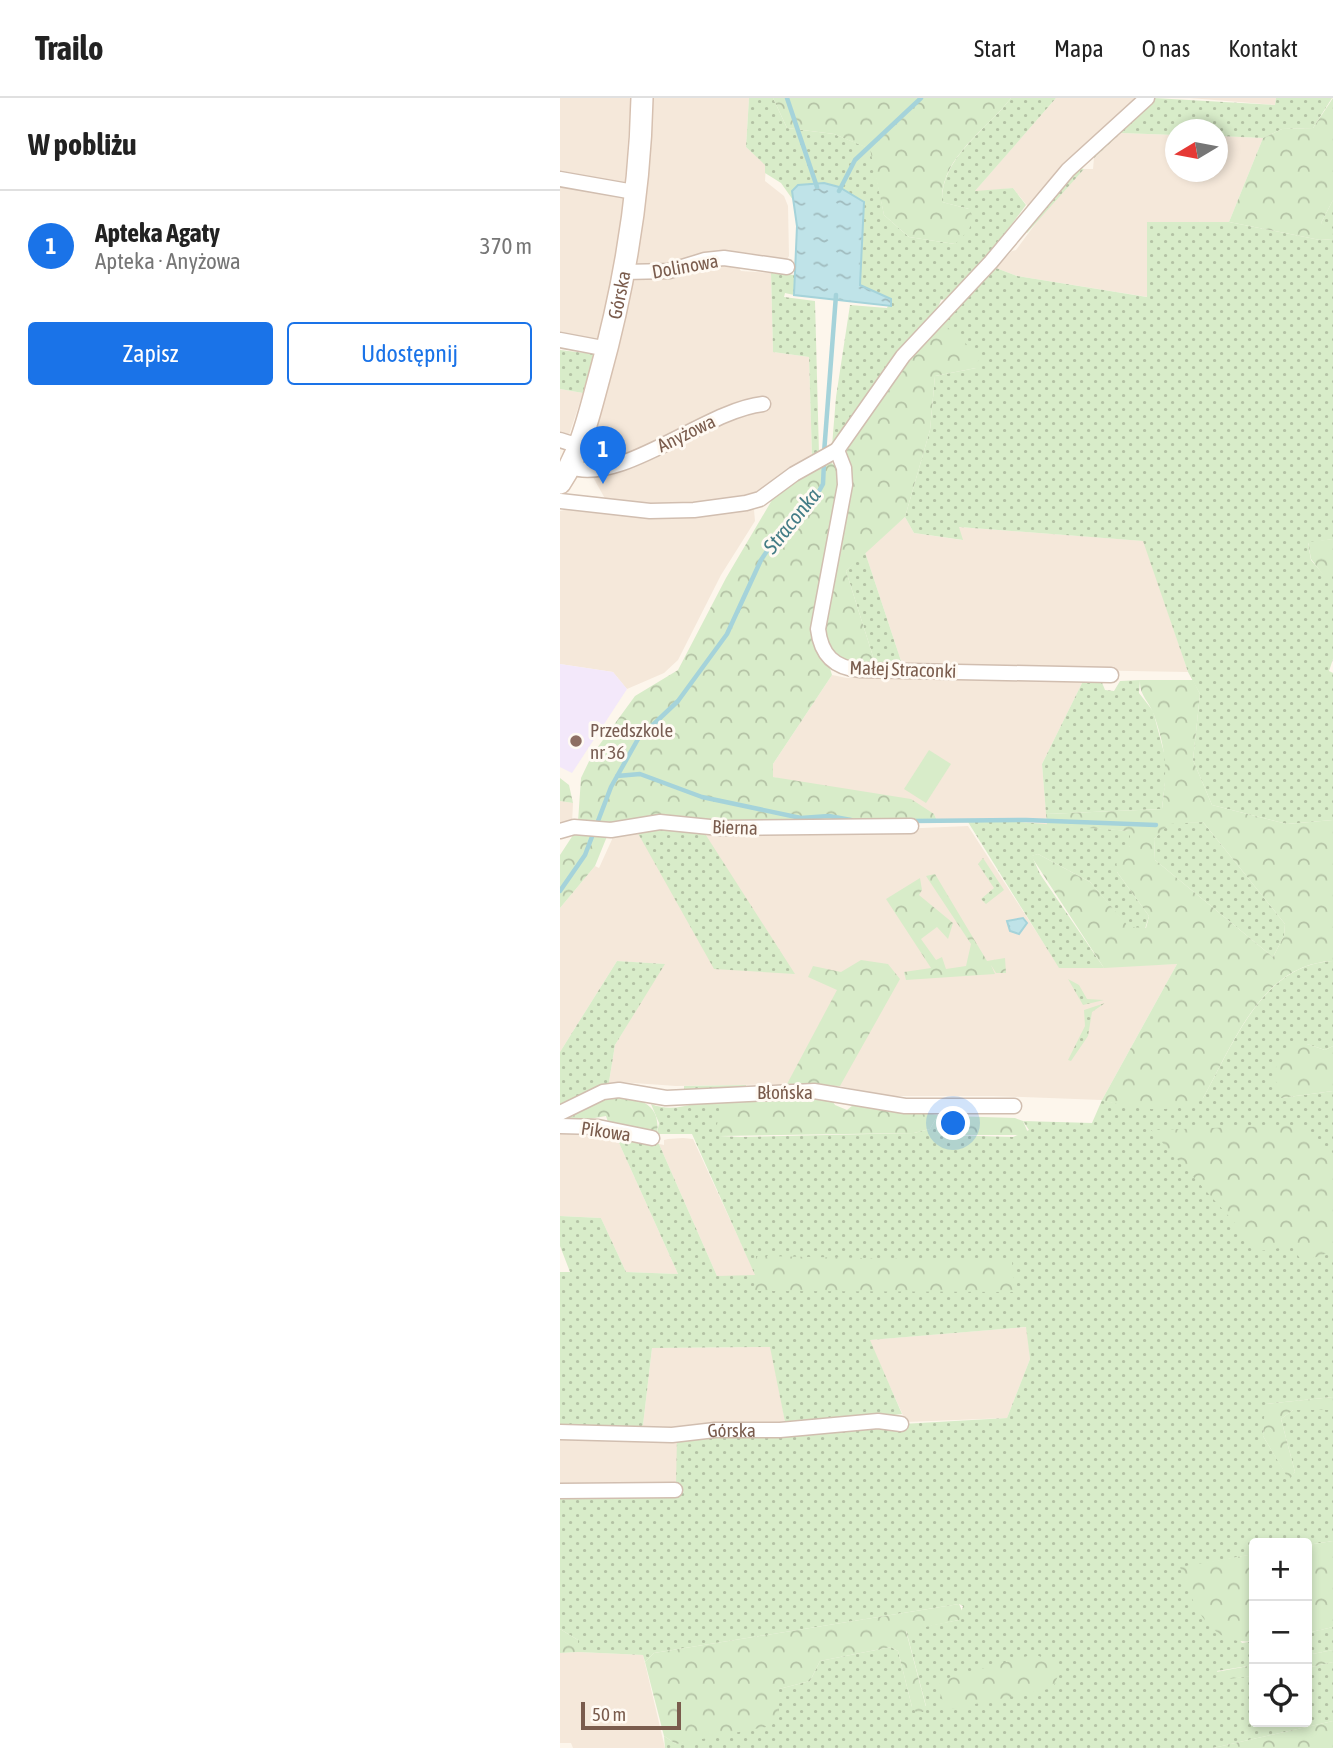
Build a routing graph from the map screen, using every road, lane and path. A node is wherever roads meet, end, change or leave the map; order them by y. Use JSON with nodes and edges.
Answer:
{"nodes":[{"id":1,"x":642,"y":98,"type":"edge"},
{"id":2,"x":1147,"y":98,"type":"edge"},
{"id":3,"x":560,"y":179,"type":"edge"},
{"id":4,"x":634,"y":191,"type":"junction"},
{"id":5,"x":787,"y":267,"type":"dead end"},
{"id":6,"x":624,"y":272,"type":"junction"},
{"id":7,"x":560,"y":340,"type":"edge"},
{"id":8,"x":608,"y":349,"type":"junction"},
{"id":9,"x":763,"y":404,"type":"dead end"},
{"id":10,"x":570,"y":443,"type":"edge"},
{"id":11,"x":835,"y":451,"type":"junction"},
{"id":12,"x":565,"y":475,"type":"edge"},
{"id":13,"x":560,"y":501,"type":"edge"},
{"id":14,"x":1111,"y":675,"type":"dead end"},
{"id":15,"x":911,"y":826,"type":"dead end"},
{"id":16,"x":567,"y":829,"type":"edge"},
{"id":17,"x":1014,"y":1106,"type":"dead end"},
{"id":18,"x":560,"y":1113,"type":"edge"},
{"id":19,"x":560,"y":1126,"type":"edge"},
{"id":20,"x":652,"y":1138,"type":"dead end"},
{"id":21,"x":901,"y":1424,"type":"dead end"},
{"id":22,"x":560,"y":1432,"type":"edge"},
{"id":23,"x":675,"y":1490,"type":"dead end"},
{"id":24,"x":560,"y":1491,"type":"edge"}],
"edges":[{"from":1,"to":4,"type":"street","name":"Górska"},
{"from":2,"to":11,"type":"street"},
{"from":3,"to":4,"type":"street"},
{"from":4,"to":6,"type":"street","name":"Górska"},
{"from":5,"to":6,"type":"street","name":"Dolinowa"},
{"from":6,"to":8,"type":"street","name":"Górska"},
{"from":7,"to":8,"type":"street"},
{"from":8,"to":10,"type":"street","name":"Górska"},
{"from":9,"to":12,"type":"street","name":"Anyżowa"},
{"from":10,"to":12,"type":"street","name":"Górska"},
{"from":11,"to":13,"type":"street"},
{"from":11,"to":14,"type":"street","name":"Małej Straconki"},
{"from":15,"to":16,"type":"street","name":"Bierna"},
{"from":17,"to":18,"type":"street","name":"Błońska"},
{"from":19,"to":20,"type":"street","name":"Pikowa"},
{"from":21,"to":22,"type":"street","name":"Górska"},
{"from":23,"to":24,"type":"street"}]}
